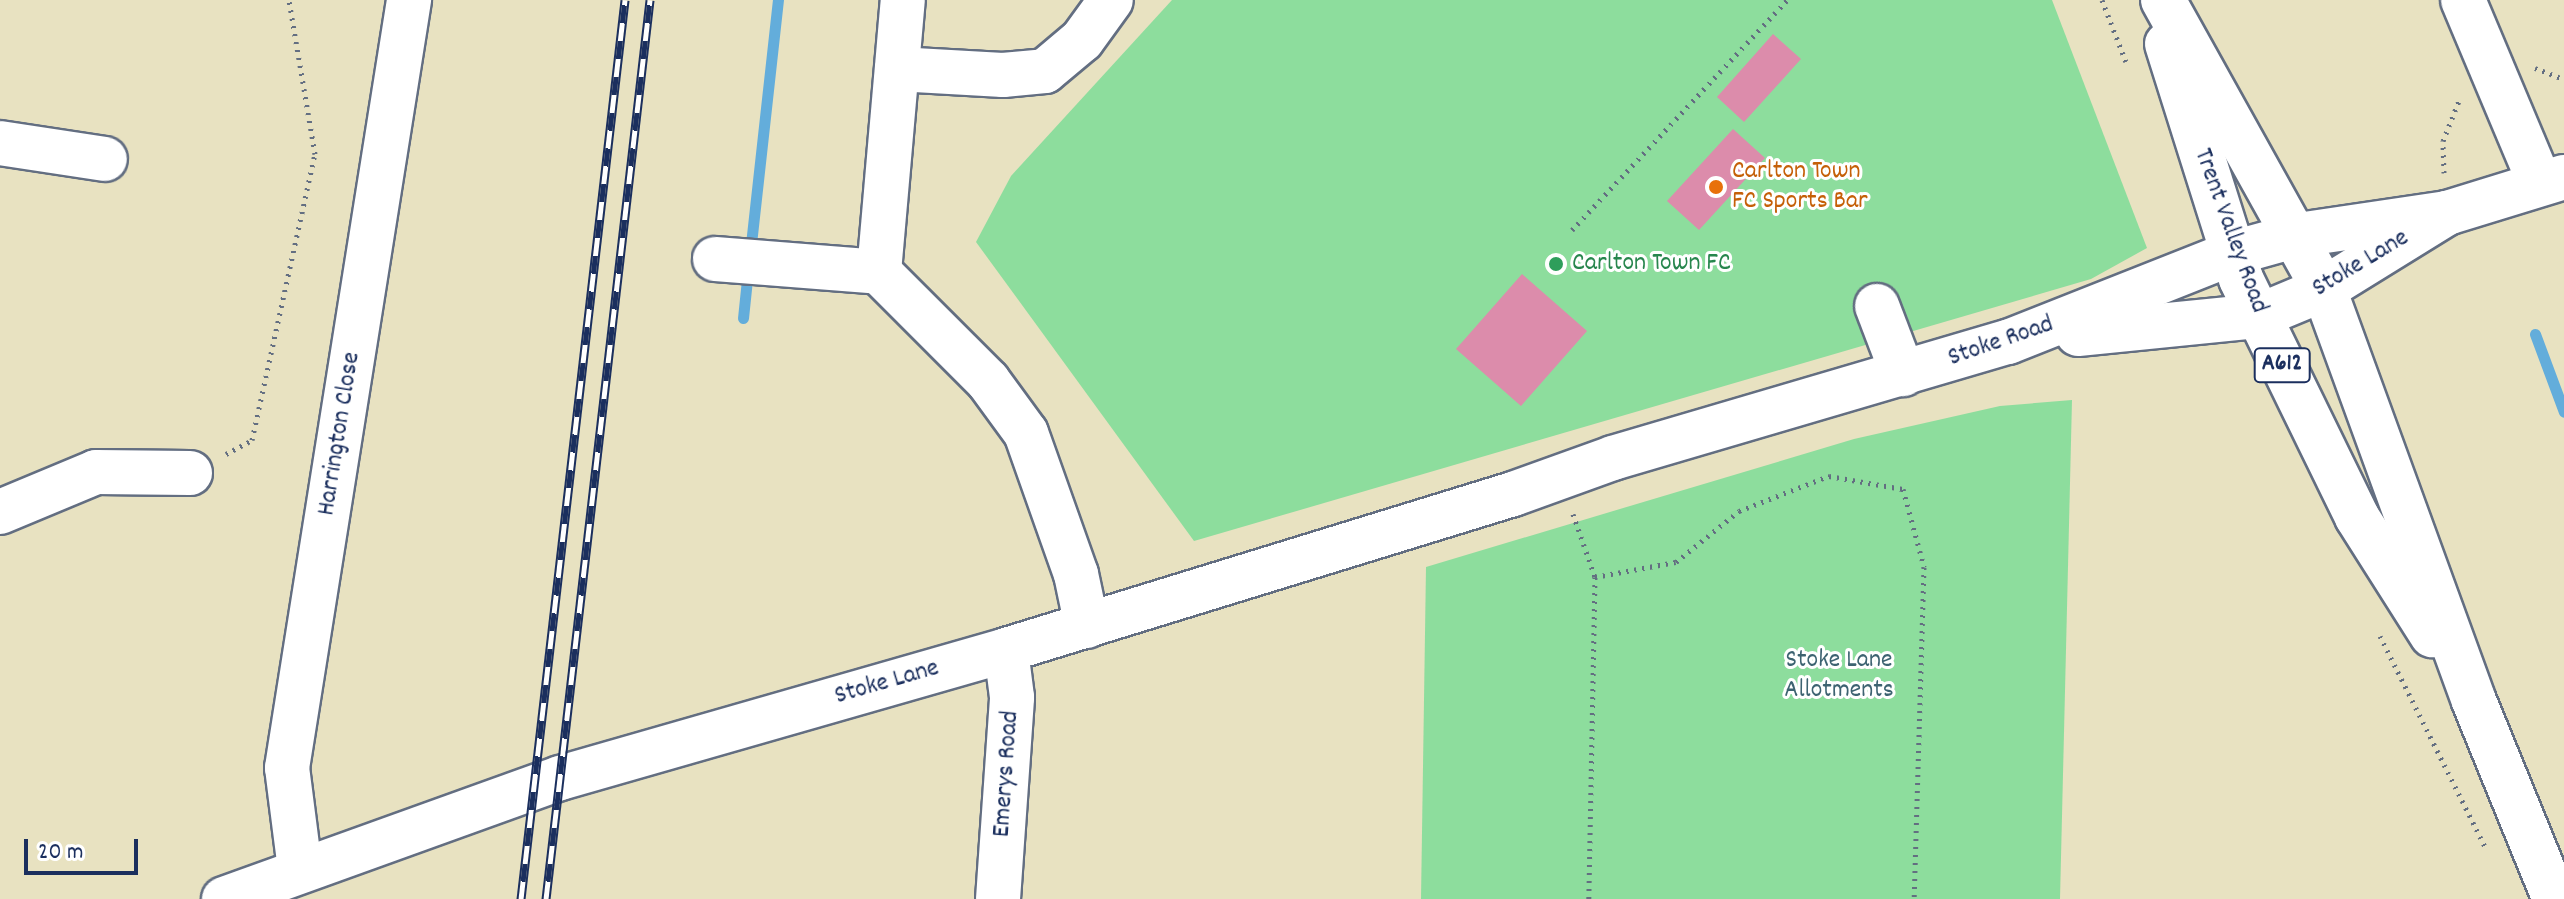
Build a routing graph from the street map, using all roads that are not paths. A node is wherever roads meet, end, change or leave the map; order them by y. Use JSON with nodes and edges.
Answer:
{"nodes":[{"id":1,"x":409,"y":0,"type":"edge"},
{"id":2,"x":903,"y":0,"type":"edge"},
{"id":3,"x":1111,"y":0,"type":"edge"},
{"id":4,"x":2153,"y":0,"type":"edge"},
{"id":5,"x":2163,"y":0,"type":"edge"},
{"id":6,"x":2463,"y":0,"type":"edge"},
{"id":7,"x":897,"y":69,"type":"junction"},
{"id":8,"x":0,"y":143,"type":"edge"},
{"id":9,"x":105,"y":159,"type":"dead end"},
{"id":10,"x":2552,"y":180,"type":"edge"},
{"id":11,"x":2447,"y":213,"type":"junction"},
{"id":12,"x":2298,"y":235,"type":"junction"},
{"id":13,"x":2233,"y":253,"type":"junction"},
{"id":14,"x":738,"y":260,"type":"dead end"},
{"id":15,"x":879,"y":272,"type":"junction"},
{"id":16,"x":2324,"y":289,"type":"junction"},
{"id":17,"x":1877,"y":306,"type":"dead end"},
{"id":18,"x":2259,"y":316,"type":"junction"},
{"id":19,"x":2008,"y":342,"type":"junction"},
{"id":20,"x":1903,"y":374,"type":"junction"},
{"id":21,"x":190,"y":473,"type":"road end"},
{"id":22,"x":1547,"y":482,"type":"joint"},
{"id":23,"x":0,"y":512,"type":"edge"},
{"id":24,"x":1087,"y":626,"type":"junction"},
{"id":25,"x":1006,"y":650,"type":"junction"},
{"id":26,"x":2474,"y":701,"type":"junction"},
{"id":27,"x":300,"y":869,"type":"junction"},
{"id":28,"x":224,"y":899,"type":"edge"},
{"id":29,"x":998,"y":899,"type":"edge"},
{"id":30,"x":2555,"y":899,"type":"edge"}],
"edges":[{"from":1,"to":27,"type":"street","name":"Harrington Close"},
{"from":2,"to":7,"type":"street"},
{"from":3,"to":7,"type":"street"},
{"from":4,"to":13,"type":"street","name":"Trent Valley Road","number":"A612"},
{"from":5,"to":12,"type":"street","name":"Trent Valley Road","number":"A612"},
{"from":6,"to":10,"type":"street"},
{"from":7,"to":15,"type":"street"},
{"from":8,"to":9,"type":"street"},
{"from":10,"to":11,"type":"street","name":"Stoke Lane"},
{"from":11,"to":12,"type":"street","name":"Stoke Road"},
{"from":11,"to":16,"type":"street","name":"Stoke Lane"},
{"from":12,"to":13,"type":"street","name":"Stoke Road"},
{"from":12,"to":16,"type":"street","name":"Trent Valley Road","number":"A612"},
{"from":13,"to":18,"type":"street","name":"Trent Valley Road","number":"A612"},
{"from":13,"to":19,"type":"street","name":"Stoke Road"},
{"from":14,"to":15,"type":"street"},
{"from":15,"to":24,"type":"street"},
{"from":16,"to":18,"type":"street","name":"Stoke Lane"},
{"from":16,"to":26,"type":"street","name":"Trent Valley Road","number":"A612"},
{"from":17,"to":20,"type":"street"},
{"from":18,"to":19,"type":"street","name":"Stoke Lane"},
{"from":18,"to":26,"type":"street","name":"Trent Valley Road","number":"A612"},
{"from":19,"to":20,"type":"street","name":"Stoke Road"},
{"from":20,"to":22,"type":"street","name":"Stoke Road"},
{"from":21,"to":23,"type":"street"},
{"from":22,"to":24,"type":"street","name":"Stoke Lane"},
{"from":24,"to":25,"type":"street","name":"Stoke Lane"},
{"from":25,"to":27,"type":"street","name":"Stoke Lane"},
{"from":25,"to":29,"type":"street","name":"Emerys Road"},
{"from":26,"to":30,"type":"street","name":"Trent Valley Road","number":"A612"},
{"from":27,"to":28,"type":"street","name":"Stoke Lane"}]}
